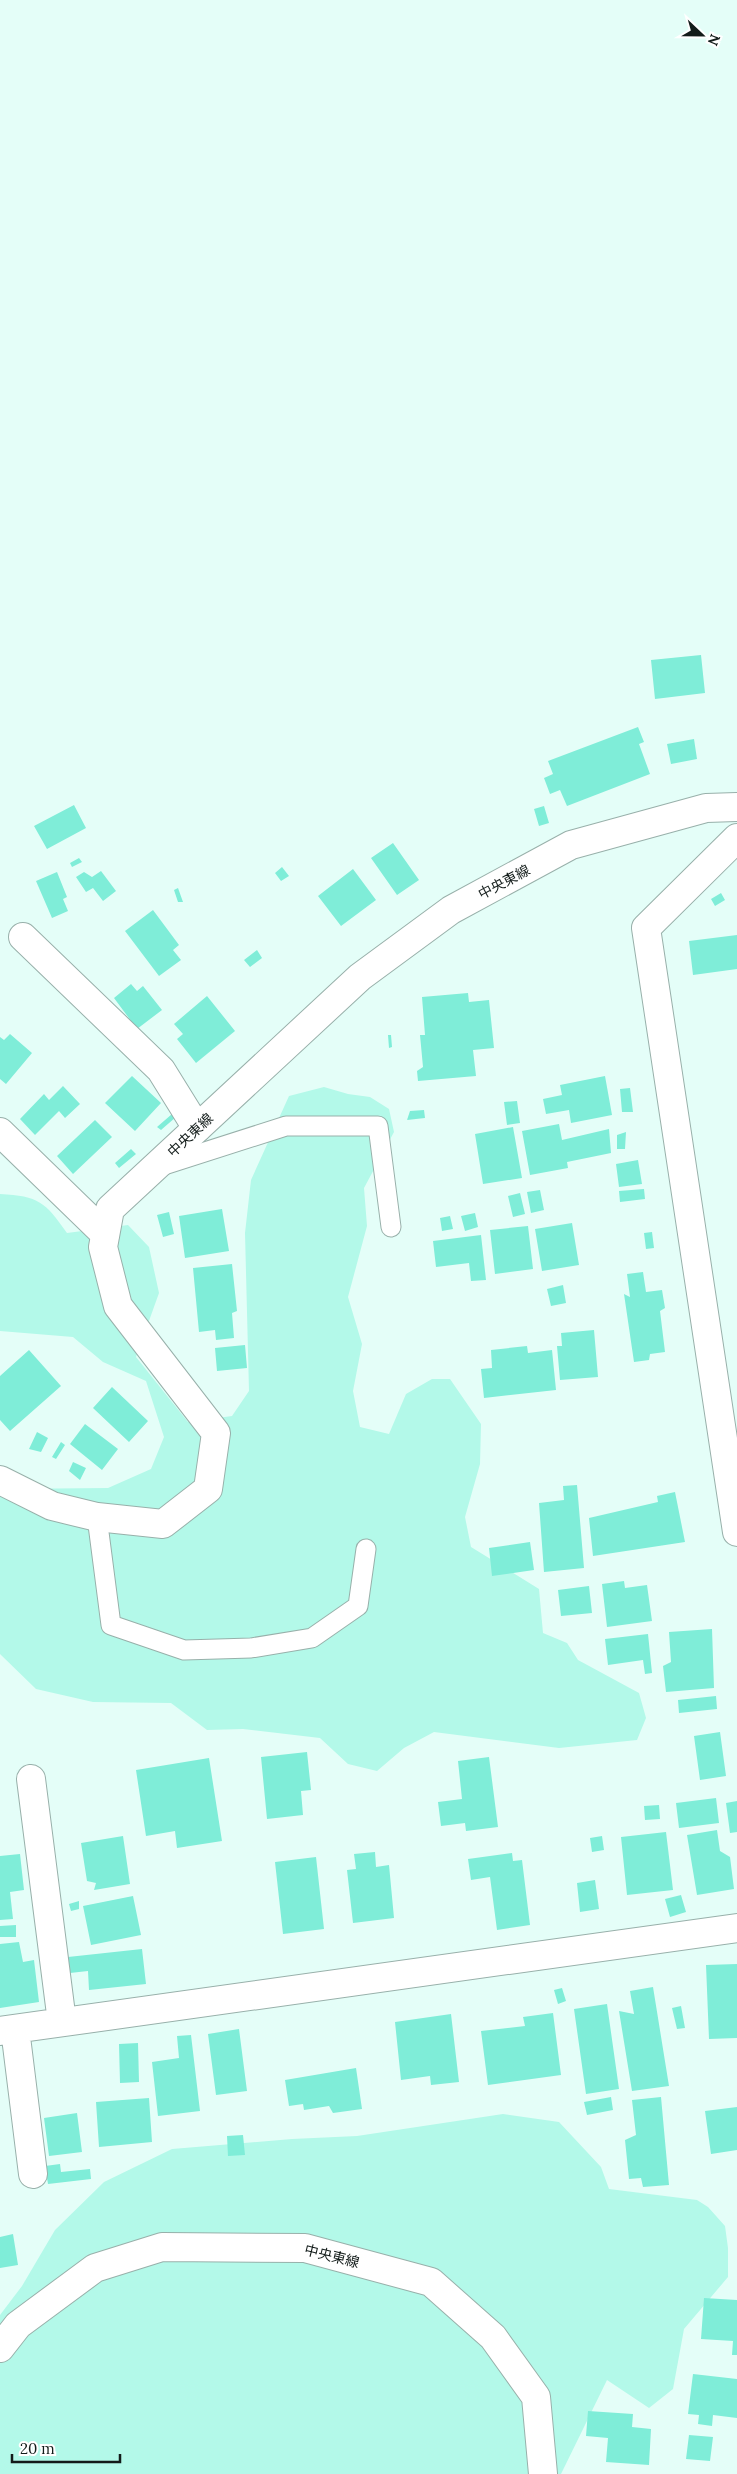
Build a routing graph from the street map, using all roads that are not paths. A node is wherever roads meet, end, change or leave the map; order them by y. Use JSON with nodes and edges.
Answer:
{"nodes":[{"id":1,"x":737,"y":807,"type":"edge"},
{"id":2,"x":737,"y":838,"type":"edge"},
{"id":3,"x":23,"y":937,"type":"dead end"},
{"id":4,"x":197,"y":1128,"type":"junction"},
{"id":5,"x":0,"y":1132,"type":"edge"},
{"id":6,"x":154,"y":1168,"type":"junction"},
{"id":7,"x":391,"y":1227,"type":"dead end"},
{"id":8,"x":105,"y":1234,"type":"junction"},
{"id":9,"x":0,"y":1480,"type":"edge"},
{"id":10,"x":97,"y":1517,"type":"junction"},
{"id":11,"x":737,"y":1532,"type":"edge"},
{"id":12,"x":366,"y":1549,"type":"dead end"},
{"id":13,"x":31,"y":1779,"type":"dead end"},
{"id":14,"x":737,"y":1928,"type":"edge"},
{"id":15,"x":62,"y":2022,"type":"junction"},
{"id":16,"x":8,"y":2030,"type":"edge"},
{"id":17,"x":33,"y":2174,"type":"dead end"},
{"id":18,"x":0,"y":2348,"type":"edge"},
{"id":19,"x":543,"y":2474,"type":"edge"}],
"edges":[{"from":1,"to":4,"type":"street","name":"中央東線"},
{"from":2,"to":11,"type":"street"},
{"from":3,"to":4,"type":"street"},
{"from":4,"to":6,"type":"street","name":"中央東線"},
{"from":5,"to":8,"type":"street"},
{"from":6,"to":7,"type":"lane"},
{"from":6,"to":8,"type":"street","name":"中央東線"},
{"from":8,"to":10,"type":"street","name":"中央東線"},
{"from":9,"to":10,"type":"street","name":"中央東線"},
{"from":10,"to":12,"type":"lane"},
{"from":13,"to":15,"type":"street"},
{"from":14,"to":15,"type":"street"},
{"from":15,"to":16,"type":"street"},
{"from":16,"to":17,"type":"street"},
{"from":18,"to":19,"type":"street","name":"中央東線"}]}
